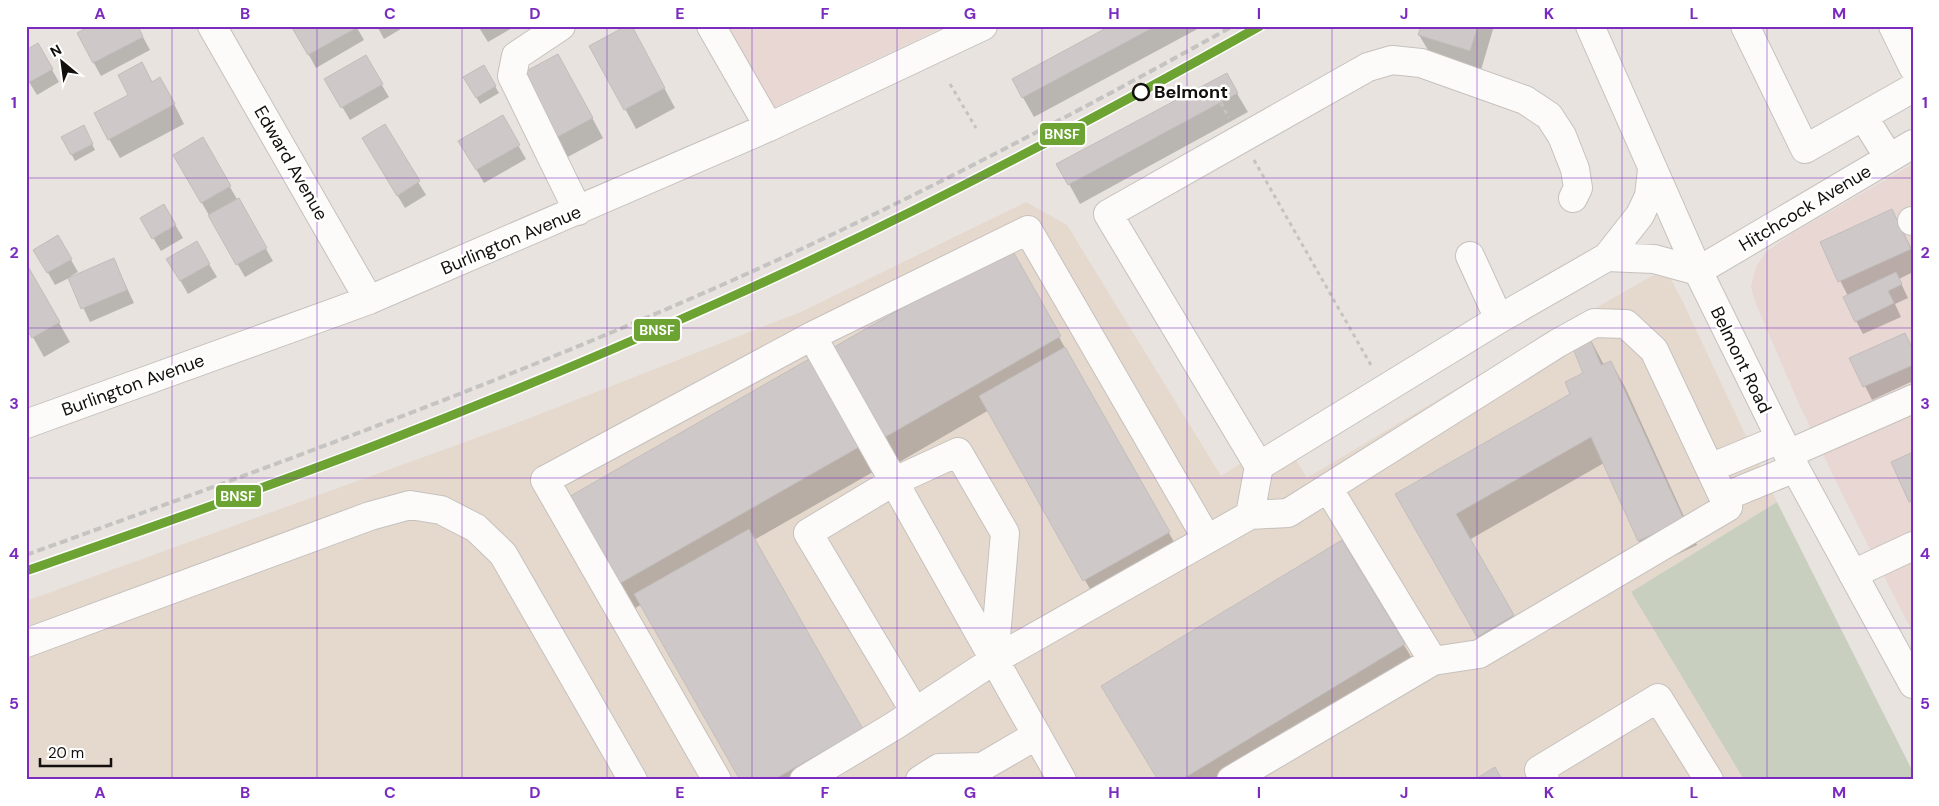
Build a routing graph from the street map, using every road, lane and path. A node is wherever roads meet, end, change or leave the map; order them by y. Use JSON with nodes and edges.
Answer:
{"nodes":[{"id":1,"x":212,"y":26,"type":"edge"},
{"id":2,"x":562,"y":26,"type":"edge"},
{"id":3,"x":711,"y":26,"type":"edge"},
{"id":4,"x":984,"y":26,"type":"edge"},
{"id":5,"x":1590,"y":26,"type":"edge"},
{"id":6,"x":1745,"y":26,"type":"edge"},
{"id":7,"x":1893,"y":26,"type":"edge"},
{"id":8,"x":1913,"y":67,"type":"edge"},
{"id":9,"x":950,"y":84,"type":"dead end"},
{"id":10,"x":1913,"y":88,"type":"edge"},
{"id":11,"x":1221,"y":103,"type":"dead end"},
{"id":12,"x":1864,"y":116,"type":"junction"},
{"id":13,"x":769,"y":127,"type":"junction"},
{"id":14,"x":976,"y":128,"type":"dead end"},
{"id":15,"x":1242,"y":139,"type":"junction"},
{"id":16,"x":1913,"y":144,"type":"edge"},
{"id":17,"x":1889,"y":158,"type":"junction"},
{"id":18,"x":1652,"y":169,"type":"junction"},
{"id":19,"x":1573,"y":198,"type":"dead end"},
{"id":20,"x":578,"y":211,"type":"junction"},
{"id":21,"x":1470,"y":256,"type":"dead end"},
{"id":22,"x":1607,"y":257,"type":"junction"},
{"id":23,"x":1698,"y":271,"type":"junction"},
{"id":24,"x":370,"y":300,"type":"junction"},
{"id":25,"x":1499,"y":319,"type":"junction"},
{"id":26,"x":812,"y":336,"type":"junction"},
{"id":27,"x":1385,"y":389,"type":"junction"},
{"id":28,"x":1913,"y":399,"type":"edge"},
{"id":29,"x":26,"y":424,"type":"edge"},
{"id":30,"x":1788,"y":454,"type":"junction"},
{"id":31,"x":1258,"y":466,"type":"junction"},
{"id":32,"x":1710,"y":468,"type":"junction"},
{"id":33,"x":893,"y":482,"type":"junction"},
{"id":34,"x":1328,"y":488,"type":"junction"},
{"id":35,"x":1724,"y":497,"type":"junction"},
{"id":36,"x":1250,"y":515,"type":"junction"},
{"id":37,"x":1207,"y":539,"type":"junction"},
{"id":38,"x":1913,"y":546,"type":"edge"},
{"id":39,"x":1853,"y":574,"type":"junction"},
{"id":40,"x":26,"y":643,"type":"edge"},
{"id":41,"x":994,"y":660,"type":"junction"},
{"id":42,"x":1433,"y":661,"type":"junction"},
{"id":43,"x":1913,"y":684,"type":"edge"},
{"id":44,"x":915,"y":712,"type":"junction"},
{"id":45,"x":1037,"y":735,"type":"junction"},
{"id":46,"x":633,"y":780,"type":"edge"},
{"id":47,"x":717,"y":780,"type":"edge"},
{"id":48,"x":804,"y":780,"type":"edge"},
{"id":49,"x":920,"y":780,"type":"edge"},
{"id":50,"x":1062,"y":780,"type":"edge"},
{"id":51,"x":1231,"y":780,"type":"edge"},
{"id":52,"x":1545,"y":780,"type":"edge"},
{"id":53,"x":1710,"y":780,"type":"edge"}],
"edges":[{"from":1,"to":24,"type":"street","name":"Edward Avenue"},
{"from":2,"to":20,"type":"street"},
{"from":3,"to":13,"type":"street"},
{"from":4,"to":13,"type":"street","name":"Burlington Avenue"},
{"from":5,"to":18,"type":"street","name":"Belmont Road"},
{"from":6,"to":12,"type":"street"},
{"from":7,"to":8,"type":"street"},
{"from":9,"to":14,"type":"path"},
{"from":10,"to":12,"type":"street"},
{"from":11,"to":15,"type":"path"},
{"from":12,"to":17,"type":"street"},
{"from":13,"to":20,"type":"street","name":"Burlington Avenue"},
{"from":15,"to":19,"type":"street"},
{"from":15,"to":27,"type":"path"},
{"from":15,"to":31,"type":"street"},
{"from":16,"to":17,"type":"street","name":"Hitchcock Avenue"},
{"from":17,"to":23,"type":"street","name":"Hitchcock Avenue"},
{"from":18,"to":22,"type":"street"},
{"from":18,"to":23,"type":"street","name":"Belmont Road"},
{"from":20,"to":24,"type":"street","name":"Burlington Avenue"},
{"from":21,"to":25,"type":"street"},
{"from":22,"to":23,"type":"street"},
{"from":22,"to":25,"type":"street"},
{"from":23,"to":30,"type":"street","name":"Belmont Road"},
{"from":24,"to":29,"type":"street","name":"Burlington Avenue"},
{"from":25,"to":27,"type":"street"},
{"from":26,"to":33,"type":"street"},
{"from":26,"to":37,"type":"street"},
{"from":26,"to":47,"type":"street"},
{"from":27,"to":31,"type":"street"},
{"from":28,"to":30,"type":"street"},
{"from":30,"to":32,"type":"street"},
{"from":30,"to":35,"type":"street"},
{"from":30,"to":39,"type":"street","name":"Belmont Road"},
{"from":31,"to":36,"type":"street"},
{"from":32,"to":34,"type":"street"},
{"from":32,"to":35,"type":"street"},
{"from":33,"to":41,"type":"street"},
{"from":33,"to":41,"type":"street"},
{"from":33,"to":44,"type":"street"},
{"from":34,"to":36,"type":"street"},
{"from":34,"to":42,"type":"street"},
{"from":35,"to":42,"type":"street"},
{"from":36,"to":37,"type":"street"},
{"from":37,"to":41,"type":"street"},
{"from":38,"to":39,"type":"street"},
{"from":39,"to":43,"type":"street","name":"Belmont Road"},
{"from":40,"to":46,"type":"street"},
{"from":41,"to":44,"type":"street"},
{"from":41,"to":45,"type":"street"},
{"from":42,"to":51,"type":"street"},
{"from":44,"to":48,"type":"street"},
{"from":45,"to":49,"type":"street"},
{"from":45,"to":50,"type":"street"},
{"from":52,"to":53,"type":"street"}]}
